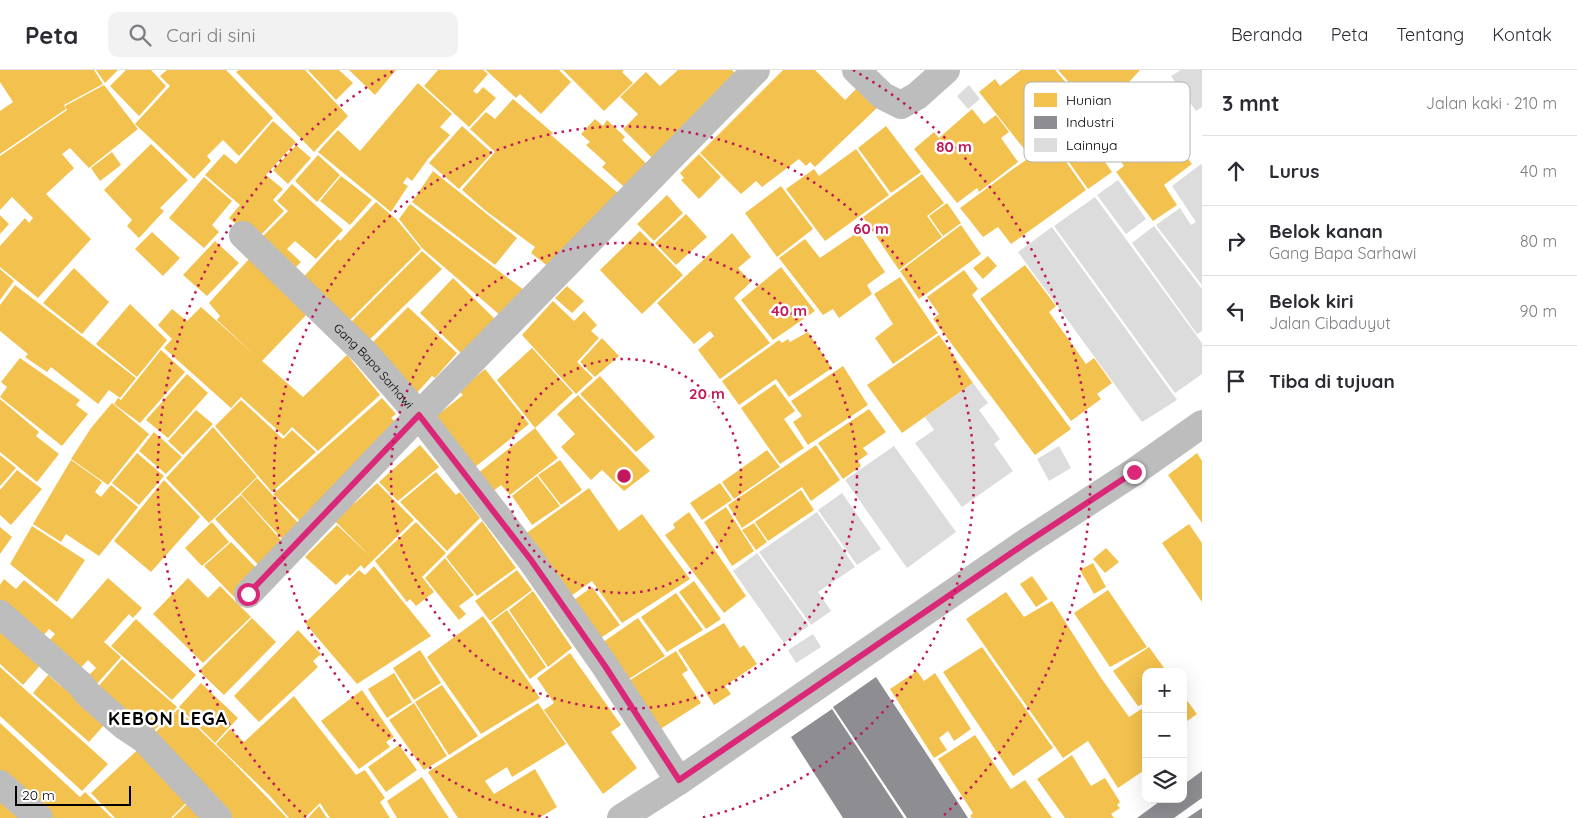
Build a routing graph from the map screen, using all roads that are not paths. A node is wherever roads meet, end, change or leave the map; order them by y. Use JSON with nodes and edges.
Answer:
{"nodes":[{"id":1,"x":756,"y":70,"type":"edge"},
{"id":2,"x":856,"y":70,"type":"edge"},
{"id":3,"x":946,"y":70,"type":"edge"},
{"id":4,"x":243,"y":235,"type":"dead end"},
{"id":5,"x":419,"y":415,"type":"junction"},
{"id":6,"x":1202,"y":424,"type":"edge"},
{"id":7,"x":248,"y":594,"type":"dead end"},
{"id":8,"x":0,"y":614,"type":"edge"},
{"id":9,"x":679,"y":780,"type":"junction"},
{"id":10,"x":0,"y":784,"type":"edge"},
{"id":11,"x":39,"y":818,"type":"edge"},
{"id":12,"x":218,"y":818,"type":"edge"},
{"id":13,"x":621,"y":818,"type":"edge"}],
"edges":[{"from":1,"to":5,"type":"street"},
{"from":2,"to":3,"type":"street"},
{"from":4,"to":5,"type":"street","name":"Gang Bapa Sarhawi"},
{"from":5,"to":7,"type":"street"},
{"from":5,"to":9,"type":"street","name":"Gang Bapa Sarhawi"},
{"from":6,"to":9,"type":"street"},
{"from":8,"to":12,"type":"street"},
{"from":9,"to":13,"type":"street"},
{"from":10,"to":11,"type":"street"}]}
